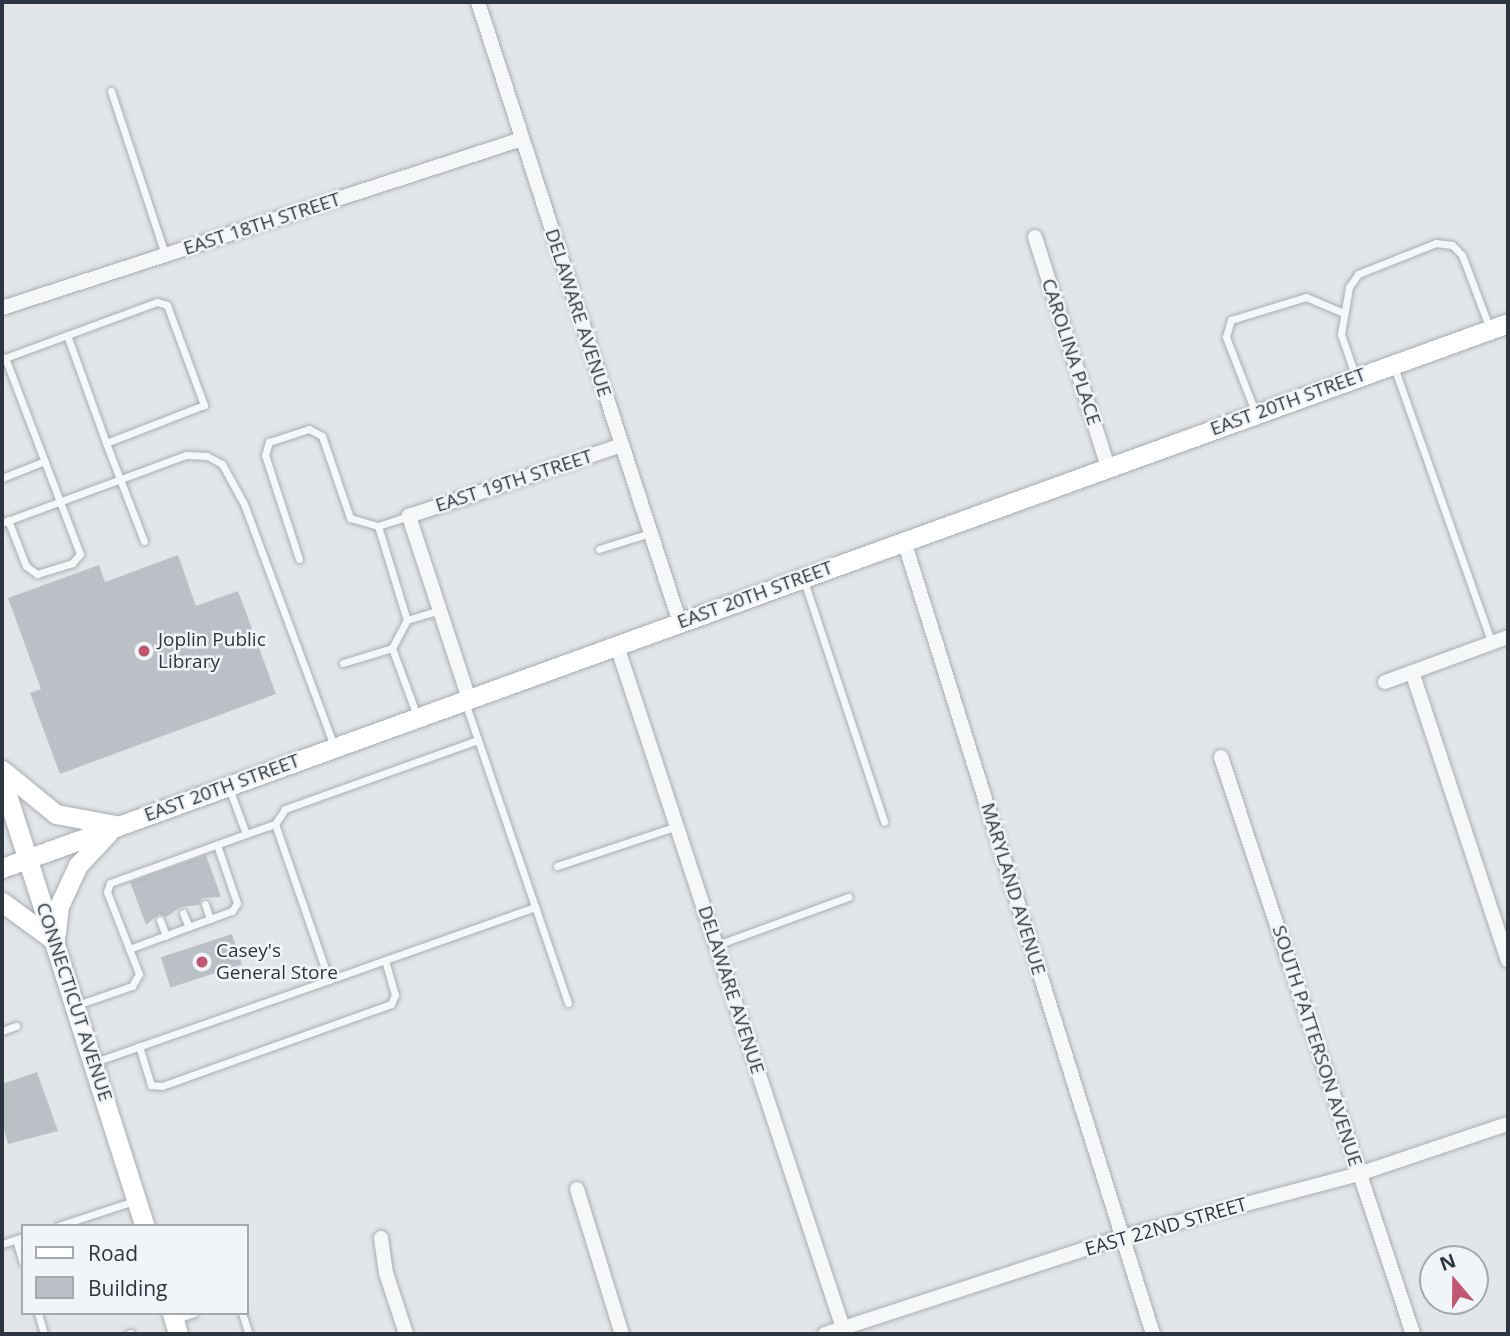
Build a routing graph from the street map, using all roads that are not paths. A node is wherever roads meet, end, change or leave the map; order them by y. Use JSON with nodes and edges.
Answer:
{"nodes":[{"id":1,"x":478,"y":2,"type":"edge"},
{"id":2,"x":111,"y":91,"type":"dead end"},
{"id":3,"x":522,"y":139,"type":"junction"},
{"id":4,"x":1035,"y":237,"type":"dead end"},
{"id":5,"x":166,"y":255,"type":"junction"},
{"id":6,"x":2,"y":308,"type":"edge"},
{"id":7,"x":1342,"y":312,"type":"junction"},
{"id":8,"x":1499,"y":326,"type":"edge"},
{"id":9,"x":67,"y":335,"type":"junction"},
{"id":10,"x":3,"y":358,"type":"edge"},
{"id":11,"x":1393,"y":364,"type":"junction"},
{"id":12,"x":1356,"y":377,"type":"junction"},
{"id":13,"x":1256,"y":414,"type":"junction"},
{"id":14,"x":106,"y":443,"type":"junction"},
{"id":15,"x":620,"y":446,"type":"junction"},
{"id":16,"x":45,"y":461,"type":"junction"},
{"id":17,"x":1108,"y":467,"type":"junction"},
{"id":18,"x":2,"y":478,"type":"edge"},
{"id":19,"x":120,"y":478,"type":"junction"},
{"id":20,"x":61,"y":500,"type":"junction"},
{"id":21,"x":409,"y":516,"type":"junction"},
{"id":22,"x":5,"y":521,"type":"edge"},
{"id":23,"x":378,"y":526,"type":"junction"},
{"id":24,"x":650,"y":533,"type":"junction"},
{"id":25,"x":144,"y":541,"type":"dead end"},
{"id":26,"x":904,"y":541,"type":"junction"},
{"id":27,"x":599,"y":549,"type":"dead end"},
{"id":28,"x":299,"y":559,"type":"dead end"},
{"id":29,"x":803,"y":578,"type":"junction"},
{"id":30,"x":440,"y":610,"type":"junction"},
{"id":31,"x":407,"y":620,"type":"junction"},
{"id":32,"x":680,"y":623,"type":"junction"},
{"id":33,"x":1508,"y":638,"type":"edge"},
{"id":34,"x":1492,"y":643,"type":"junction"},
{"id":35,"x":617,"y":646,"type":"junction"},
{"id":36,"x":392,"y":648,"type":"junction"},
{"id":37,"x":343,"y":663,"type":"dead end"},
{"id":38,"x":1412,"y":672,"type":"junction"},
{"id":39,"x":1385,"y":681,"type":"dead end"},
{"id":40,"x":467,"y":700,"type":"junction"},
{"id":41,"x":418,"y":717,"type":"junction"},
{"id":42,"x":478,"y":740,"type":"junction"},
{"id":43,"x":335,"y":747,"type":"junction"},
{"id":44,"x":1221,"y":757,"type":"dead end"},
{"id":45,"x":2,"y":770,"type":"edge"},
{"id":46,"x":2,"y":779,"type":"edge"},
{"id":47,"x":228,"y":786,"type":"junction"},
{"id":48,"x":884,"y":822,"type":"dead end"},
{"id":49,"x":275,"y":824,"type":"junction"},
{"id":50,"x":118,"y":825,"type":"junction"},
{"id":51,"x":677,"y":826,"type":"junction"},
{"id":52,"x":246,"y":834,"type":"junction"},
{"id":53,"x":217,"y":845,"type":"junction"},
{"id":54,"x":27,"y":859,"type":"junction"},
{"id":55,"x":557,"y":866,"type":"dead end"},
{"id":56,"x":2,"y":868,"type":"edge"},
{"id":57,"x":848,"y":897,"type":"dead end"},
{"id":58,"x":2,"y":902,"type":"edge"},
{"id":59,"x":205,"y":904,"type":"dead end"},
{"id":60,"x":535,"y":907,"type":"junction"},
{"id":61,"x":183,"y":913,"type":"dead end"},
{"id":62,"x":211,"y":919,"type":"junction"},
{"id":63,"x":160,"y":920,"type":"dead end"},
{"id":64,"x":189,"y":927,"type":"junction"},
{"id":65,"x":166,"y":936,"type":"junction"},
{"id":66,"x":55,"y":942,"type":"junction"},
{"id":67,"x":716,"y":945,"type":"junction"},
{"id":68,"x":129,"y":949,"type":"junction"},
{"id":69,"x":385,"y":960,"type":"junction"},
{"id":70,"x":1508,"y":960,"type":"edge"},
{"id":71,"x":329,"y":980,"type":"junction"},
{"id":72,"x":568,"y":1003,"type":"dead end"},
{"id":73,"x":76,"y":1005,"type":"junction"},
{"id":74,"x":16,"y":1027,"type":"dead end"},
{"id":75,"x":2,"y":1031,"type":"edge"},
{"id":76,"x":139,"y":1046,"type":"junction"},
{"id":77,"x":94,"y":1063,"type":"junction"},
{"id":78,"x":1508,"y":1124,"type":"edge"},
{"id":79,"x":1359,"y":1174,"type":"junction"},
{"id":80,"x":577,"y":1189,"type":"dead end"},
{"id":81,"x":136,"y":1200,"type":"junction"},
{"id":82,"x":64,"y":1224,"type":"edge"},
{"id":83,"x":144,"y":1224,"type":"edge"},
{"id":84,"x":1122,"y":1237,"type":"junction"},
{"id":85,"x":381,"y":1238,"type":"dead end"},
{"id":86,"x":19,"y":1239,"type":"edge"},
{"id":87,"x":2,"y":1244,"type":"edge"},
{"id":88,"x":39,"y":1315,"type":"edge"},
{"id":89,"x":243,"y":1315,"type":"edge"},
{"id":90,"x":844,"y":1331,"type":"edge"},
{"id":91,"x":44,"y":1334,"type":"edge"},
{"id":92,"x":250,"y":1334,"type":"edge"},
{"id":93,"x":405,"y":1334,"type":"edge"},
{"id":94,"x":622,"y":1334,"type":"edge"},
{"id":95,"x":825,"y":1334,"type":"edge"},
{"id":96,"x":1153,"y":1334,"type":"edge"},
{"id":97,"x":1413,"y":1334,"type":"edge"}],
"edges":[{"from":1,"to":3,"type":"street","name":"DELAWARE AVENUE"},
{"from":2,"to":5,"type":"lane"},
{"from":3,"to":5,"type":"street","name":"EAST 18TH STREET"},
{"from":3,"to":15,"type":"street","name":"DELAWARE AVENUE"},
{"from":4,"to":17,"type":"street","name":"CAROLINA PLACE"},
{"from":5,"to":6,"type":"street","name":"EAST 18TH STREET"},
{"from":7,"to":8,"type":"lane"},
{"from":7,"to":12,"type":"lane"},
{"from":7,"to":13,"type":"lane"},
{"from":8,"to":11,"type":"main road","name":"EAST 20TH STREET"},
{"from":9,"to":10,"type":"lane"},
{"from":9,"to":14,"type":"lane"},
{"from":9,"to":14,"type":"lane"},
{"from":10,"to":16,"type":"lane"},
{"from":11,"to":12,"type":"main road","name":"EAST 20TH STREET"},
{"from":11,"to":34,"type":"lane"},
{"from":12,"to":13,"type":"main road","name":"EAST 20TH STREET"},
{"from":13,"to":17,"type":"main road","name":"EAST 20TH STREET"},
{"from":14,"to":19,"type":"lane"},
{"from":15,"to":21,"type":"street","name":"EAST 19TH STREET"},
{"from":15,"to":24,"type":"street","name":"DELAWARE AVENUE"},
{"from":16,"to":18,"type":"lane"},
{"from":16,"to":20,"type":"lane"},
{"from":17,"to":26,"type":"main road","name":"EAST 20TH STREET"},
{"from":19,"to":20,"type":"lane"},
{"from":19,"to":25,"type":"lane"},
{"from":19,"to":43,"type":"lane"},
{"from":20,"to":22,"type":"lane"},
{"from":20,"to":22,"type":"lane"},
{"from":21,"to":23,"type":"lane"},
{"from":21,"to":30,"type":"street"},
{"from":23,"to":28,"type":"lane"},
{"from":23,"to":31,"type":"lane"},
{"from":24,"to":27,"type":"lane"},
{"from":24,"to":32,"type":"street","name":"DELAWARE AVENUE"},
{"from":26,"to":29,"type":"main road","name":"EAST 20TH STREET"},
{"from":26,"to":84,"type":"street","name":"MARYLAND AVENUE"},
{"from":29,"to":32,"type":"main road","name":"EAST 20TH STREET"},
{"from":29,"to":48,"type":"lane"},
{"from":30,"to":31,"type":"lane"},
{"from":30,"to":40,"type":"street"},
{"from":31,"to":36,"type":"lane"},
{"from":32,"to":35,"type":"main road","name":"EAST 20TH STREET"},
{"from":33,"to":34,"type":"street"},
{"from":34,"to":38,"type":"street"},
{"from":35,"to":40,"type":"main road","name":"EAST 20TH STREET"},
{"from":35,"to":51,"type":"street","name":"DELAWARE AVENUE"},
{"from":36,"to":37,"type":"lane"},
{"from":36,"to":41,"type":"lane"},
{"from":38,"to":39,"type":"street"},
{"from":38,"to":70,"type":"street"},
{"from":40,"to":41,"type":"main road","name":"EAST 20TH STREET"},
{"from":40,"to":42,"type":"lane"},
{"from":41,"to":43,"type":"main road","name":"EAST 20TH STREET"},
{"from":42,"to":49,"type":"lane"},
{"from":42,"to":60,"type":"lane"},
{"from":43,"to":47,"type":"main road","name":"EAST 20TH STREET"},
{"from":44,"to":79,"type":"street","name":"SOUTH PATTERSON AVENUE"},
{"from":45,"to":50,"type":"main road"},
{"from":46,"to":54,"type":"main road","name":"CONNECTICUT AVENUE"},
{"from":47,"to":50,"type":"main road","name":"EAST 20TH STREET"},
{"from":47,"to":52,"type":"lane"},
{"from":49,"to":52,"type":"lane"},
{"from":49,"to":71,"type":"lane"},
{"from":50,"to":54,"type":"main road","name":"EAST 20TH STREET"},
{"from":50,"to":66,"type":"main road"},
{"from":51,"to":55,"type":"lane"},
{"from":51,"to":67,"type":"street","name":"DELAWARE AVENUE"},
{"from":52,"to":53,"type":"lane"},
{"from":53,"to":62,"type":"lane"},
{"from":53,"to":68,"type":"lane"},
{"from":54,"to":56,"type":"main road","name":"EAST 20TH STREET"},
{"from":54,"to":66,"type":"main road","name":"CONNECTICUT AVENUE"},
{"from":57,"to":67,"type":"lane"},
{"from":58,"to":66,"type":"main road"},
{"from":59,"to":62,"type":"lane"},
{"from":60,"to":69,"type":"lane"},
{"from":60,"to":72,"type":"lane"},
{"from":61,"to":64,"type":"lane"},
{"from":62,"to":64,"type":"lane"},
{"from":63,"to":65,"type":"lane"},
{"from":64,"to":65,"type":"lane"},
{"from":65,"to":68,"type":"lane"},
{"from":66,"to":73,"type":"main road","name":"CONNECTICUT AVENUE"},
{"from":67,"to":90,"type":"street","name":"DELAWARE AVENUE"},
{"from":68,"to":73,"type":"lane"},
{"from":69,"to":71,"type":"lane"},
{"from":69,"to":76,"type":"lane"},
{"from":71,"to":76,"type":"lane"},
{"from":73,"to":77,"type":"main road","name":"CONNECTICUT AVENUE"},
{"from":74,"to":75,"type":"lane"},
{"from":76,"to":77,"type":"lane"},
{"from":77,"to":81,"type":"main road","name":"CONNECTICUT AVENUE"},
{"from":78,"to":79,"type":"street","name":"EAST 22ND STREET"},
{"from":79,"to":84,"type":"street","name":"EAST 22ND STREET"},
{"from":79,"to":97,"type":"street","name":"SOUTH PATTERSON AVENUE"},
{"from":80,"to":94,"type":"street"},
{"from":81,"to":82,"type":"lane"},
{"from":81,"to":83,"type":"main road","name":"CONNECTICUT AVENUE"},
{"from":84,"to":90,"type":"street","name":"EAST 22ND STREET"},
{"from":84,"to":96,"type":"street","name":"MARYLAND AVENUE"},
{"from":85,"to":93,"type":"street"},
{"from":86,"to":87,"type":"lane"},
{"from":88,"to":91,"type":"lane"},
{"from":89,"to":92,"type":"lane"},
{"from":90,"to":95,"type":"street","name":"EAST 22ND STREET"}]}
